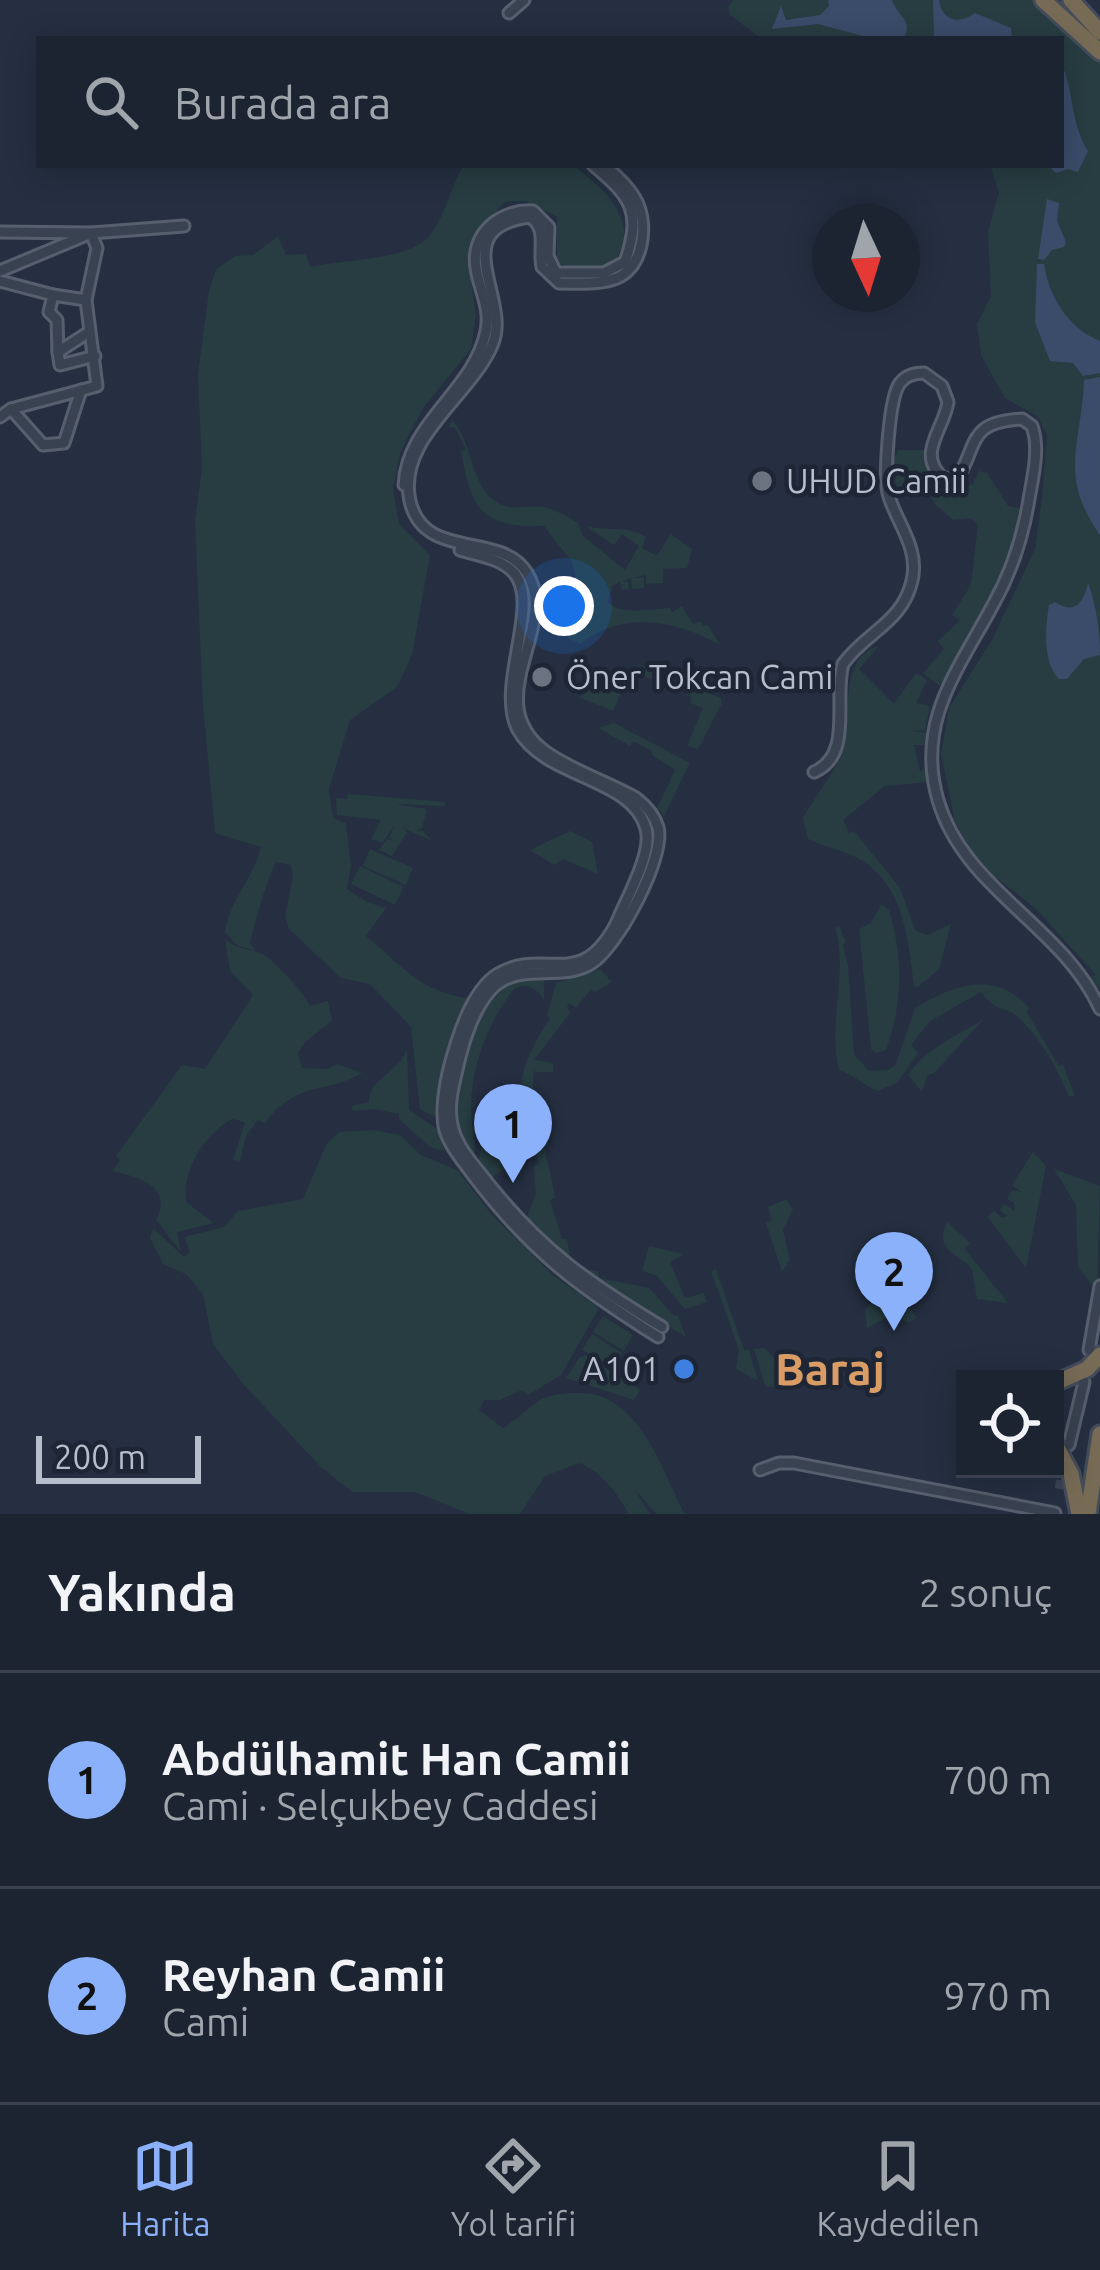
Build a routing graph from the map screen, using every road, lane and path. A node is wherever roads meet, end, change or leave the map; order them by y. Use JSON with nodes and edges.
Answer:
{"nodes":[{"id":1,"x":524,"y":0,"type":"edge"},
{"id":2,"x":1043,"y":0,"type":"edge"},
{"id":3,"x":1071,"y":0,"type":"edge"},
{"id":4,"x":508,"y":13,"type":"dead end"},
{"id":5,"x":1100,"y":32,"type":"edge"},
{"id":6,"x":1100,"y":52,"type":"edge"},
{"id":7,"x":596,"y":168,"type":"edge"},
{"id":8,"x":608,"y":168,"type":"edge"},
{"id":9,"x":184,"y":226,"type":"dead end"},
{"id":10,"x":0,"y":232,"type":"edge"},
{"id":11,"x":91,"y":233,"type":"junction"},
{"id":12,"x":0,"y":271,"type":"edge"},
{"id":13,"x":0,"y":281,"type":"edge"},
{"id":14,"x":53,"y":295,"type":"junction"},
{"id":15,"x":86,"y":301,"type":"junction"},
{"id":16,"x":89,"y":332,"type":"junction"},
{"id":17,"x":58,"y":352,"type":"junction"},
{"id":18,"x":94,"y":356,"type":"junction"},
{"id":19,"x":81,"y":390,"type":"junction"},
{"id":20,"x":11,"y":409,"type":"junction"},
{"id":21,"x":0,"y":416,"type":"edge"},
{"id":22,"x":814,"y":772,"type":"dead end"},
{"id":23,"x":620,"y":924,"type":"junction"},
{"id":24,"x":1100,"y":1009,"type":"edge"},
{"id":25,"x":1100,"y":1286,"type":"edge"},
{"id":26,"x":660,"y":1332,"type":"dead end"},
{"id":27,"x":1094,"y":1352,"type":"edge"},
{"id":28,"x":1064,"y":1379,"type":"edge"},
{"id":29,"x":1084,"y":1382,"type":"dead end"},
{"id":30,"x":1100,"y":1433,"type":"edge"},
{"id":31,"x":1064,"y":1439,"type":"tunnel mouth"},
{"id":32,"x":1064,"y":1451,"type":"edge"},
{"id":33,"x":760,"y":1470,"type":"dead end"},
{"id":34,"x":1055,"y":1513,"type":"edge"},
{"id":35,"x":1084,"y":1514,"type":"edge"}],
"edges":[{"from":1,"to":4,"type":"street"},
{"from":2,"to":6,"type":"highway"},
{"from":3,"to":5,"type":"highway"},
{"from":7,"to":23,"type":"street"},
{"from":8,"to":23,"type":"street"},
{"from":9,"to":11,"type":"street"},
{"from":10,"to":11,"type":"street"},
{"from":11,"to":12,"type":"street"},
{"from":11,"to":15,"type":"street"},
{"from":13,"to":14,"type":"street"},
{"from":14,"to":15,"type":"street"},
{"from":14,"to":17,"type":"street"},
{"from":15,"to":16,"type":"street"},
{"from":16,"to":17,"type":"street"},
{"from":16,"to":18,"type":"street"},
{"from":17,"to":18,"type":"street"},
{"from":18,"to":19,"type":"street"},
{"from":19,"to":20,"type":"street"},
{"from":19,"to":20,"type":"street"},
{"from":20,"to":21,"type":"street"},
{"from":22,"to":24,"type":"street"},
{"from":23,"to":26,"type":"street"},
{"from":25,"to":27,"type":"street"},
{"from":27,"to":28,"type":"highway"},
{"from":29,"to":31,"type":"street"},
{"from":30,"to":35,"type":"highway"},
{"from":32,"to":35,"type":"highway"},
{"from":33,"to":34,"type":"street"}]}
